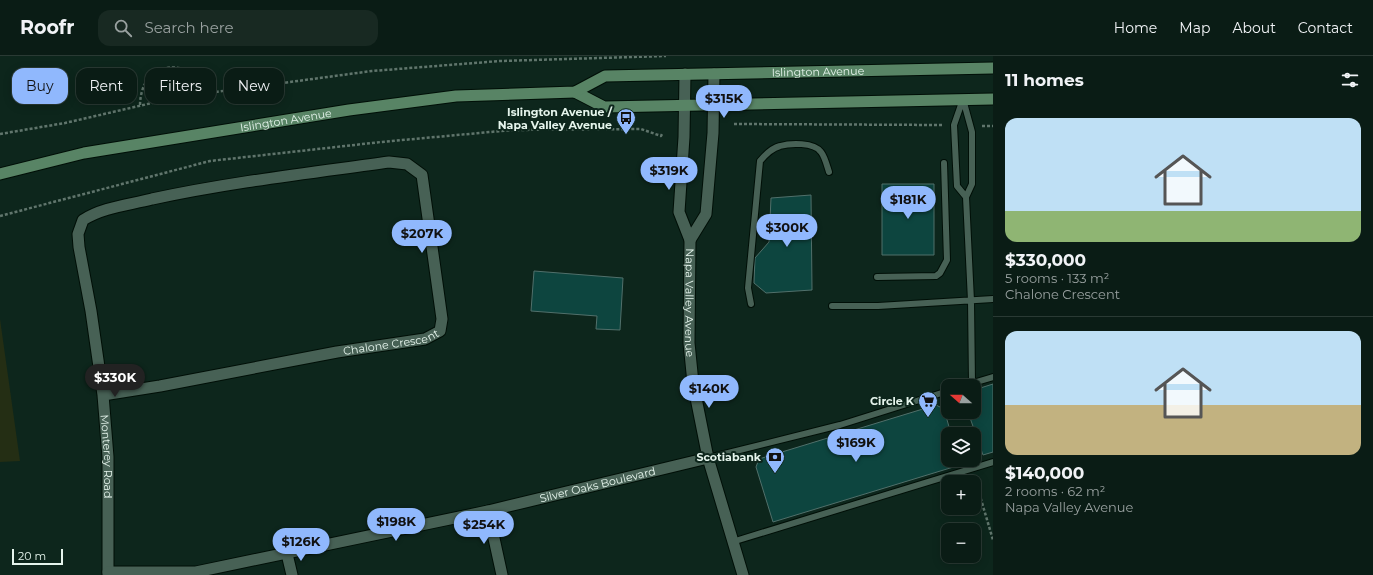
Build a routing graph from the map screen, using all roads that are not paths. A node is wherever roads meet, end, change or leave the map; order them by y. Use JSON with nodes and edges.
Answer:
{"nodes":[{"id":1,"x":993,"y":68,"type":"edge"},
{"id":2,"x":685,"y":74,"type":"junction"},
{"id":3,"x":714,"y":74,"type":"junction"},
{"id":4,"x":576,"y":92,"type":"junction"},
{"id":5,"x":963,"y":99,"type":"junction"},
{"id":6,"x":993,"y":99,"type":"edge"},
{"id":7,"x":713,"y":104,"type":"junction"},
{"id":8,"x":684,"y":105,"type":"junction"},
{"id":9,"x":944,"y":163,"type":"dead end"},
{"id":10,"x":829,"y":172,"type":"dead end"},
{"id":11,"x":0,"y":174,"type":"edge"},
{"id":12,"x":966,"y":197,"type":"junction"},
{"id":13,"x":83,"y":220,"type":"joint"},
{"id":14,"x":690,"y":240,"type":"junction"},
{"id":15,"x":877,"y":277,"type":"dead end"},
{"id":16,"x":993,"y":299,"type":"edge"},
{"id":17,"x":971,"y":301,"type":"junction"},
{"id":18,"x":751,"y":304,"type":"dead end"},
{"id":19,"x":832,"y":306,"type":"dead end"},
{"id":20,"x":993,"y":377,"type":"edge"},
{"id":21,"x":972,"y":379,"type":"edge"},
{"id":22,"x":981,"y":380,"type":"edge"},
{"id":23,"x":941,"y":393,"type":"edge"},
{"id":24,"x":103,"y":394,"type":"junction"},
{"id":25,"x":708,"y":458,"type":"junction"},
{"id":26,"x":993,"y":462,"type":"edge"},
{"id":27,"x":488,"y":511,"type":"junction"},
{"id":28,"x":732,"y":542,"type":"junction"},
{"id":29,"x":287,"y":554,"type":"junction"},
{"id":30,"x":108,"y":573,"type":"edge"},
{"id":31,"x":292,"y":575,"type":"edge"},
{"id":32,"x":502,"y":575,"type":"edge"},
{"id":33,"x":743,"y":575,"type":"edge"}],
"edges":[{"from":1,"to":3,"type":"main road","name":"Islington Avenue"},
{"from":2,"to":3,"type":"main road","name":"Islington Avenue"},
{"from":2,"to":4,"type":"main road","name":"Islington Avenue"},
{"from":2,"to":8,"type":"street","name":"Napa Valley Avenue"},
{"from":3,"to":7,"type":"street","name":"Napa Valley Avenue"},
{"from":4,"to":8,"type":"main road"},
{"from":4,"to":11,"type":"main road","name":"Islington Avenue"},
{"from":5,"to":6,"type":"main road"},
{"from":5,"to":7,"type":"main road"},
{"from":5,"to":12,"type":"lane"},
{"from":5,"to":12,"type":"lane"},
{"from":7,"to":8,"type":"main road"},
{"from":7,"to":14,"type":"street","name":"Napa Valley Avenue"},
{"from":8,"to":14,"type":"street","name":"Napa Valley Avenue"},
{"from":9,"to":15,"type":"lane"},
{"from":10,"to":18,"type":"lane"},
{"from":12,"to":17,"type":"lane"},
{"from":13,"to":24,"type":"street","name":"Monterey Road"},
{"from":13,"to":24,"type":"street","name":"Chalone Crescent"},
{"from":14,"to":25,"type":"street","name":"Napa Valley Avenue"},
{"from":16,"to":17,"type":"lane"},
{"from":17,"to":19,"type":"lane"},
{"from":17,"to":21,"type":"lane"},
{"from":20,"to":22,"type":"lane"},
{"from":23,"to":25,"type":"lane"},
{"from":24,"to":30,"type":"street","name":"Monterey Road"},
{"from":25,"to":27,"type":"street","name":"Silver Oaks Boulevard"},
{"from":25,"to":28,"type":"street","name":"Napa Valley Avenue"},
{"from":26,"to":28,"type":"lane"},
{"from":27,"to":29,"type":"street","name":"Silver Oaks Boulevard"},
{"from":27,"to":32,"type":"street"},
{"from":28,"to":33,"type":"street","name":"Napa Valley Avenue"},
{"from":29,"to":30,"type":"street","name":"Silver Oaks Boulevard"},
{"from":29,"to":31,"type":"street"}]}
